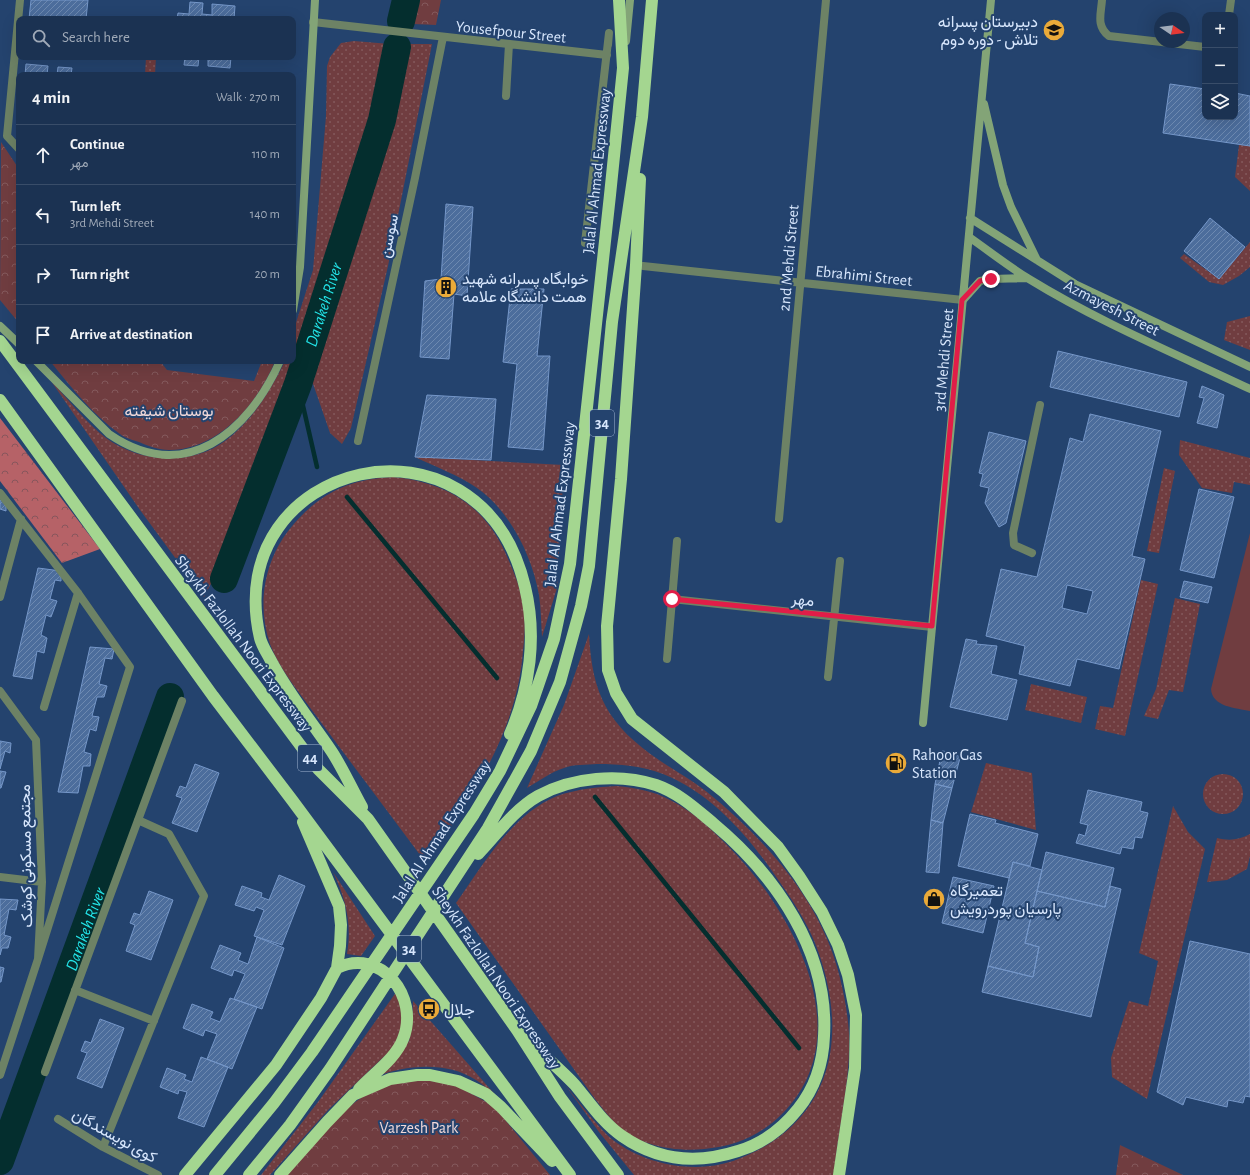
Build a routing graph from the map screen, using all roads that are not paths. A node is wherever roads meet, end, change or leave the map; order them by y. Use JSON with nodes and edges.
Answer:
{"nodes":[{"id":1,"x":20,"y":0,"type":"edge"},
{"id":2,"x":315,"y":0,"type":"edge"},
{"id":3,"x":619,"y":0,"type":"edge"},
{"id":4,"x":630,"y":0,"type":"edge"},
{"id":5,"x":652,"y":0,"type":"edge"},
{"id":6,"x":826,"y":0,"type":"edge"},
{"id":7,"x":991,"y":0,"type":"edge"},
{"id":8,"x":1102,"y":0,"type":"edge"},
{"id":9,"x":1231,"y":0,"type":"edge"},
{"id":10,"x":1229,"y":12,"type":"edge"},
{"id":11,"x":18,"y":16,"type":"edge"},
{"id":12,"x":312,"y":22,"type":"junction"},
{"id":13,"x":442,"y":37,"type":"junction"},
{"id":14,"x":16,"y":42,"type":"edge"},
{"id":15,"x":509,"y":44,"type":"junction"},
{"id":16,"x":608,"y":45,"type":"dead end"},
{"id":17,"x":1202,"y":47,"type":"edge"},
{"id":18,"x":607,"y":55,"type":"junction"},
{"id":19,"x":623,"y":68,"type":"junction"},
{"id":20,"x":506,"y":96,"type":"dead end"},
{"id":21,"x":982,"y":98,"type":"junction"},
{"id":22,"x":642,"y":117,"type":"junction"},
{"id":23,"x":16,"y":146,"type":"edge"},
{"id":24,"x":970,"y":218,"type":"junction"},
{"id":25,"x":969,"y":237,"type":"junction"},
{"id":26,"x":585,"y":243,"type":"dead end"},
{"id":27,"x":1038,"y":261,"type":"junction"},
{"id":28,"x":643,"y":266,"type":"dead end"},
{"id":29,"x":1028,"y":278,"type":"junction"},
{"id":30,"x":800,"y":282,"type":"junction"},
{"id":31,"x":296,"y":292,"type":"edge"},
{"id":32,"x":962,"y":300,"type":"junction"},
{"id":33,"x":0,"y":326,"type":"edge"},
{"id":34,"x":0,"y":341,"type":"edge"},
{"id":35,"x":16,"y":341,"type":"edge"},
{"id":36,"x":16,"y":363,"type":"edge"},
{"id":37,"x":17,"y":364,"type":"edge"},
{"id":38,"x":39,"y":364,"type":"edge"},
{"id":39,"x":279,"y":364,"type":"edge"},
{"id":40,"x":1250,"y":367,"type":"edge"},
{"id":41,"x":1250,"y":389,"type":"edge"},
{"id":42,"x":0,"y":400,"type":"edge"},
{"id":43,"x":1040,"y":405,"type":"dead end"},
{"id":44,"x":358,"y":440,"type":"dead end"},
{"id":45,"x":0,"y":493,"type":"edge"},
{"id":46,"x":21,"y":519,"type":"junction"},
{"id":47,"x":779,"y":520,"type":"dead end"},
{"id":48,"x":677,"y":541,"type":"dead end"},
{"id":49,"x":1032,"y":553,"type":"dead end"},
{"id":50,"x":840,"y":561,"type":"dead end"},
{"id":51,"x":78,"y":593,"type":"junction"},
{"id":52,"x":0,"y":598,"type":"edge"},
{"id":53,"x":672,"y":599,"type":"junction"},
{"id":54,"x":834,"y":616,"type":"junction"},
{"id":55,"x":932,"y":626,"type":"junction"},
{"id":56,"x":667,"y":659,"type":"dead end"},
{"id":57,"x":828,"y":676,"type":"dead end"},
{"id":58,"x":0,"y":691,"type":"edge"},
{"id":59,"x":182,"y":701,"type":"dead end"},
{"id":60,"x":44,"y":707,"type":"dead end"},
{"id":61,"x":923,"y":723,"type":"dead end"},
{"id":62,"x":292,"y":800,"type":"junction"},
{"id":63,"x":474,"y":814,"type":"junction"},
{"id":64,"x":368,"y":819,"type":"junction"},
{"id":65,"x":138,"y":820,"type":"junction"},
{"id":66,"x":460,"y":872,"type":"junction"},
{"id":67,"x":0,"y":877,"type":"edge"},
{"id":68,"x":42,"y":882,"type":"junction"},
{"id":69,"x":38,"y":959,"type":"junction"},
{"id":70,"x":337,"y":968,"type":"junction"},
{"id":71,"x":75,"y":990,"type":"junction"},
{"id":72,"x":154,"y":1021,"type":"junction"},
{"id":73,"x":517,"y":1030,"type":"junction"},
{"id":74,"x":45,"y":1072,"type":"dead end"},
{"id":75,"x":0,"y":1075,"type":"edge"},
{"id":76,"x":353,"y":1095,"type":"junction"},
{"id":77,"x":58,"y":1119,"type":"dead end"},
{"id":78,"x":103,"y":1147,"type":"junction"},
{"id":79,"x":158,"y":1175,"type":"edge"},
{"id":80,"x":185,"y":1175,"type":"edge"},
{"id":81,"x":215,"y":1175,"type":"edge"},
{"id":82,"x":249,"y":1175,"type":"edge"},
{"id":83,"x":280,"y":1175,"type":"edge"},
{"id":84,"x":565,"y":1175,"type":"edge"},
{"id":85,"x":570,"y":1175,"type":"edge"},
{"id":86,"x":618,"y":1175,"type":"edge"},
{"id":87,"x":839,"y":1175,"type":"edge"}],
"edges":[{"from":1,"to":11,"type":"street"},
{"from":2,"to":12,"type":"street"},
{"from":3,"to":19,"type":"highway","name":"Jalal Al Ahmad Expressway","number":"34"},
{"from":4,"to":19,"type":"street"},
{"from":5,"to":22,"type":"highway","name":"Jalal Al Ahmad Expressway","number":"34"},
{"from":6,"to":30,"type":"street","name":"2nd Mehdi Street"},
{"from":7,"to":21,"type":"street","name":"3rd Mehdi Street"},
{"from":8,"to":17,"type":"street"},
{"from":9,"to":10,"type":"street"},
{"from":12,"to":13,"type":"street","name":"Yousefpour Street"},
{"from":12,"to":31,"type":"street"},
{"from":13,"to":15,"type":"street","name":"Yousefpour Street"},
{"from":13,"to":44,"type":"street","name":"سوسن"},
{"from":14,"to":23,"type":"street"},
{"from":15,"to":18,"type":"street","name":"Yousefpour Street"},
{"from":15,"to":20,"type":"street"},
{"from":16,"to":18,"type":"street"},
{"from":18,"to":26,"type":"street"},
{"from":19,"to":63,"type":"highway","name":"Jalal Al Ahmad Expressway","number":"34"},
{"from":21,"to":24,"type":"street","name":"3rd Mehdi Street"},
{"from":21,"to":27,"type":"street"},
{"from":22,"to":66,"type":"highway","name":"Jalal Al Ahmad Expressway","number":"34"},
{"from":22,"to":87,"type":"highway"},
{"from":24,"to":25,"type":"street","name":"3rd Mehdi Street"},
{"from":24,"to":27,"type":"street","name":"Azmayesh Street"},
{"from":25,"to":29,"type":"street","name":"Azmayesh Street"},
{"from":25,"to":32,"type":"street","name":"3rd Mehdi Street"},
{"from":27,"to":40,"type":"street","name":"Azmayesh Street"},
{"from":28,"to":30,"type":"street","name":"Ebrahimi Street"},
{"from":29,"to":32,"type":"street"},
{"from":29,"to":41,"type":"street","name":"Azmayesh Street"},
{"from":30,"to":32,"type":"street","name":"Ebrahimi Street"},
{"from":30,"to":47,"type":"street","name":"2nd Mehdi Street"},
{"from":32,"to":55,"type":"street","name":"3rd Mehdi Street"},
{"from":33,"to":35,"type":"street"},
{"from":34,"to":36,"type":"highway","name":"Sheykh Fazlollah Noori Expressway","number":"44"},
{"from":37,"to":64,"type":"highway","name":"Sheykh Fazlollah Noori Expressway","number":"44"},
{"from":38,"to":39,"type":"street"},
{"from":42,"to":62,"type":"highway","number":"44"},
{"from":43,"to":49,"type":"street"},
{"from":45,"to":46,"type":"street"},
{"from":46,"to":51,"type":"street"},
{"from":46,"to":52,"type":"street"},
{"from":48,"to":53,"type":"street"},
{"from":50,"to":54,"type":"street"},
{"from":51,"to":60,"type":"street"},
{"from":51,"to":69,"type":"street"},
{"from":53,"to":54,"type":"street","name":"مهر"},
{"from":53,"to":56,"type":"street"},
{"from":54,"to":55,"type":"street","name":"مهر"},
{"from":54,"to":57,"type":"street"},
{"from":55,"to":61,"type":"street","name":"3rd Mehdi Street"},
{"from":58,"to":68,"type":"street","name":"مجتمع مسکونی کوشک"},
{"from":59,"to":65,"type":"street"},
{"from":62,"to":70,"type":"highway"},
{"from":62,"to":85,"type":"highway","number":"44"},
{"from":63,"to":64,"type":"highway"},
{"from":63,"to":81,"type":"highway","name":"Jalal Al Ahmad Expressway","number":"34"},
{"from":64,"to":73,"type":"highway","name":"Sheykh Fazlollah Noori Expressway","number":"44"},
{"from":65,"to":71,"type":"street"},
{"from":65,"to":72,"type":"street"},
{"from":66,"to":73,"type":"highway"},
{"from":66,"to":82,"type":"highway","name":"Jalal Al Ahmad Expressway","number":"34"},
{"from":67,"to":68,"type":"street"},
{"from":68,"to":69,"type":"street","name":"مجتمع مسکونی کوشک"},
{"from":69,"to":75,"type":"street","name":"مجتمع مسکونی کوشک"},
{"from":70,"to":76,"type":"highway"},
{"from":70,"to":80,"type":"highway"},
{"from":71,"to":72,"type":"street"},
{"from":71,"to":74,"type":"street"},
{"from":72,"to":78,"type":"street"},
{"from":73,"to":86,"type":"highway","name":"Sheykh Fazlollah Noori Expressway","number":"44"},
{"from":76,"to":83,"type":"highway"},
{"from":76,"to":84,"type":"highway"},
{"from":77,"to":78,"type":"street","name":"کوی نویسندگان"},
{"from":78,"to":79,"type":"street","name":"کوی نویسندگان"}]}
